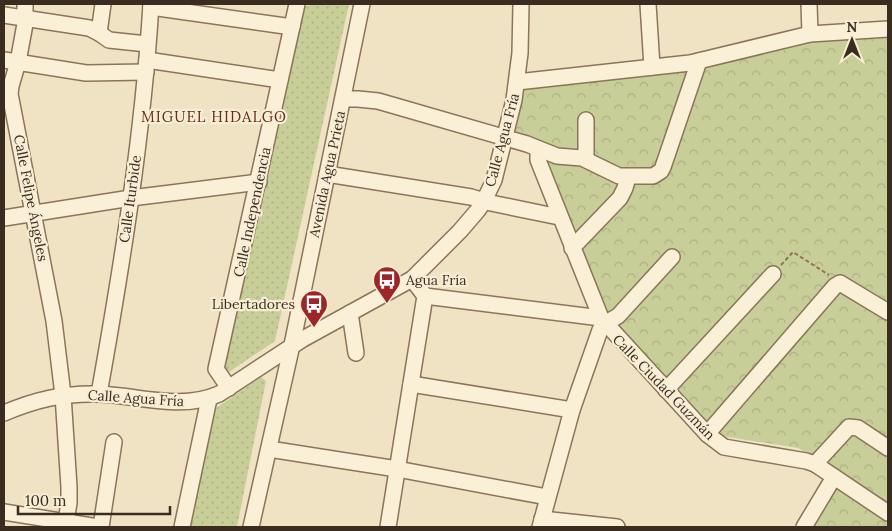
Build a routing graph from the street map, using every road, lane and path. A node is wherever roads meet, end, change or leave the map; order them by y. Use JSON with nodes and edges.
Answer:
{"nodes":[{"id":1,"x":103,"y":4,"type":"edge"},
{"id":2,"x":297,"y":4,"type":"edge"},
{"id":3,"x":362,"y":4,"type":"edge"},
{"id":4,"x":521,"y":4,"type":"edge"},
{"id":5,"x":648,"y":4,"type":"edge"},
{"id":6,"x":809,"y":4,"type":"edge"},
{"id":7,"x":151,"y":6,"type":"edge"},
{"id":8,"x":25,"y":11,"type":"edge"},
{"id":9,"x":4,"y":16,"type":"edge"},
{"id":10,"x":292,"y":26,"type":"junction"},
{"id":11,"x":888,"y":29,"type":"edge"},
{"id":12,"x":100,"y":33,"type":"junction"},
{"id":13,"x":810,"y":34,"type":"junction"},
{"id":14,"x":147,"y":44,"type":"junction"},
{"id":15,"x":11,"y":61,"type":"edge"},
{"id":16,"x":699,"y":61,"type":"junction"},
{"id":17,"x":147,"y":66,"type":"junction"},
{"id":18,"x":652,"y":67,"type":"junction"},
{"id":19,"x":280,"y":80,"type":"junction"},
{"id":20,"x":517,"y":82,"type":"junction"},
{"id":21,"x":7,"y":92,"type":"edge"},
{"id":22,"x":343,"y":99,"type":"junction"},
{"id":23,"x":586,"y":120,"type":"dead end"},
{"id":24,"x":10,"y":127,"type":"edge"},
{"id":25,"x":505,"y":138,"type":"junction"},
{"id":26,"x":538,"y":148,"type":"junction"},
{"id":27,"x":586,"y":159,"type":"junction"},
{"id":28,"x":327,"y":174,"type":"junction"},
{"id":29,"x":628,"y":177,"type":"junction"},
{"id":30,"x":259,"y":182,"type":"junction"},
{"id":31,"x":130,"y":198,"type":"junction"},
{"id":32,"x":484,"y":201,"type":"junction"},
{"id":33,"x":32,"y":213,"type":"junction"},
{"id":34,"x":559,"y":217,"type":"junction"},
{"id":35,"x":4,"y":218,"type":"edge"},
{"id":36,"x":572,"y":248,"type":"junction"},
{"id":37,"x":672,"y":257,"type":"dead end"},
{"id":38,"x":773,"y":274,"type":"joint"},
{"id":39,"x":412,"y":279,"type":"junction"},
{"id":40,"x":840,"y":283,"type":"junction"},
{"id":41,"x":426,"y":296,"type":"junction"},
{"id":42,"x":888,"y":312,"type":"edge"},
{"id":43,"x":350,"y":313,"type":"junction"},
{"id":44,"x":603,"y":321,"type":"junction"},
{"id":45,"x":286,"y":349,"type":"junction"},
{"id":46,"x":356,"y":353,"type":"dead end"},
{"id":47,"x":234,"y":384,"type":"junction"},
{"id":48,"x":411,"y":384,"type":"junction"},
{"id":49,"x":666,"y":390,"type":"junction"},
{"id":50,"x":99,"y":394,"type":"junction"},
{"id":51,"x":63,"y":395,"type":"junction"},
{"id":52,"x":210,"y":398,"type":"junction"},
{"id":53,"x":572,"y":410,"type":"junction"},
{"id":54,"x":4,"y":413,"type":"edge"},
{"id":55,"x":707,"y":434,"type":"junction"},
{"id":56,"x":114,"y":442,"type":"dead end"},
{"id":57,"x":888,"y":448,"type":"edge"},
{"id":58,"x":269,"y":449,"type":"junction"},
{"id":59,"x":815,"y":464,"type":"junction"},
{"id":60,"x":397,"y":469,"type":"junction"},
{"id":61,"x":834,"y":477,"type":"junction"},
{"id":62,"x":547,"y":497,"type":"junction"},
{"id":63,"x":4,"y":512,"type":"edge"},
{"id":64,"x":888,"y":513,"type":"edge"},
{"id":65,"x":541,"y":523,"type":"edge"},
{"id":66,"x":66,"y":525,"type":"edge"},
{"id":67,"x":98,"y":527,"type":"edge"},
{"id":68,"x":102,"y":527,"type":"edge"},
{"id":69,"x":182,"y":527,"type":"edge"},
{"id":70,"x":251,"y":527,"type":"edge"},
{"id":71,"x":388,"y":527,"type":"edge"},
{"id":72,"x":617,"y":527,"type":"edge"},
{"id":73,"x":804,"y":527,"type":"edge"}],
"edges":[{"from":1,"to":12,"type":"street"},
{"from":2,"to":10,"type":"street","name":"Calle Independencia"},
{"from":3,"to":22,"type":"street","name":"Avenida Agua Prieta"},
{"from":4,"to":20,"type":"street"},
{"from":5,"to":18,"type":"street"},
{"from":6,"to":13,"type":"street"},
{"from":7,"to":10,"type":"street"},
{"from":7,"to":14,"type":"street","name":"Calle Iturbide"},
{"from":8,"to":9,"type":"street"},
{"from":8,"to":12,"type":"street"},
{"from":8,"to":15,"type":"street","name":"Calle Felipe Ángeles"},
{"from":10,"to":19,"type":"street","name":"Calle Independencia"},
{"from":11,"to":13,"type":"street","name":"Calle Agua Fría"},
{"from":12,"to":14,"type":"street"},
{"from":13,"to":16,"type":"street","name":"Calle Agua Fría"},
{"from":14,"to":17,"type":"street","name":"Calle Iturbide"},
{"from":15,"to":17,"type":"street"},
{"from":15,"to":21,"type":"street","name":"Calle Felipe Ángeles"},
{"from":16,"to":18,"type":"street","name":"Calle Agua Fría"},
{"from":16,"to":29,"type":"street"},
{"from":17,"to":19,"type":"street"},
{"from":17,"to":31,"type":"street","name":"Calle Iturbide"},
{"from":18,"to":20,"type":"street","name":"Calle Agua Fría"},
{"from":19,"to":30,"type":"street","name":"Calle Independencia"},
{"from":20,"to":25,"type":"street","name":"Calle Agua Fría"},
{"from":21,"to":24,"type":"street","name":"Calle Felipe Ángeles"},
{"from":22,"to":25,"type":"street"},
{"from":22,"to":28,"type":"street","name":"Avenida Agua Prieta"},
{"from":23,"to":27,"type":"street"},
{"from":24,"to":33,"type":"street","name":"Calle Felipe Ángeles"},
{"from":25,"to":26,"type":"street"},
{"from":25,"to":32,"type":"street","name":"Calle Agua Fría"},
{"from":26,"to":27,"type":"street"},
{"from":26,"to":34,"type":"street"},
{"from":27,"to":29,"type":"street"},
{"from":28,"to":32,"type":"street"},
{"from":28,"to":45,"type":"street","name":"Avenida Agua Prieta"},
{"from":29,"to":36,"type":"street"},
{"from":30,"to":31,"type":"street"},
{"from":30,"to":47,"type":"street","name":"Calle Independencia"},
{"from":31,"to":33,"type":"street"},
{"from":31,"to":50,"type":"street","name":"Calle Iturbide"},
{"from":32,"to":34,"type":"street"},
{"from":32,"to":39,"type":"street","name":"Calle Agua Fría"},
{"from":33,"to":35,"type":"street"},
{"from":33,"to":51,"type":"street","name":"Calle Felipe Ángeles"},
{"from":34,"to":36,"type":"street"},
{"from":36,"to":44,"type":"street"},
{"from":37,"to":44,"type":"street"},
{"from":38,"to":40,"type":"path"},
{"from":38,"to":49,"type":"street"},
{"from":39,"to":41,"type":"street"},
{"from":39,"to":43,"type":"street","name":"Calle Agua Fría"},
{"from":40,"to":42,"type":"street"},
{"from":40,"to":55,"type":"street"},
{"from":41,"to":44,"type":"street"},
{"from":41,"to":48,"type":"street"},
{"from":43,"to":45,"type":"street","name":"Calle Agua Fría"},
{"from":43,"to":46,"type":"street"},
{"from":44,"to":49,"type":"street","name":"Calle Ciudad Guzmán"},
{"from":44,"to":53,"type":"street"},
{"from":45,"to":47,"type":"street","name":"Calle Agua Fría"},
{"from":45,"to":58,"type":"street","name":"Avenida Agua Prieta"},
{"from":47,"to":52,"type":"street","name":"Calle Agua Fría"},
{"from":48,"to":53,"type":"street"},
{"from":48,"to":60,"type":"street"},
{"from":49,"to":55,"type":"street","name":"Calle Ciudad Guzmán"},
{"from":50,"to":51,"type":"street","name":"Calle Agua Fría"},
{"from":50,"to":52,"type":"street","name":"Calle Agua Fría"},
{"from":51,"to":54,"type":"street","name":"Calle Agua Fría"},
{"from":51,"to":66,"type":"street","name":"Calle Felipe Ángeles"},
{"from":52,"to":69,"type":"street"},
{"from":53,"to":62,"type":"street"},
{"from":55,"to":59,"type":"street","name":"Calle Ciudad Guzmán"},
{"from":56,"to":68,"type":"street"},
{"from":57,"to":59,"type":"street"},
{"from":58,"to":60,"type":"street"},
{"from":58,"to":70,"type":"street","name":"Avenida Agua Prieta"},
{"from":59,"to":61,"type":"street","name":"Calle Ciudad Guzmán"},
{"from":60,"to":62,"type":"street"},
{"from":60,"to":71,"type":"street"},
{"from":61,"to":64,"type":"street","name":"Calle Ciudad Guzmán"},
{"from":61,"to":73,"type":"street"},
{"from":62,"to":65,"type":"street"},
{"from":63,"to":66,"type":"street"},
{"from":65,"to":72,"type":"street"},
{"from":66,"to":67,"type":"street"}]}
